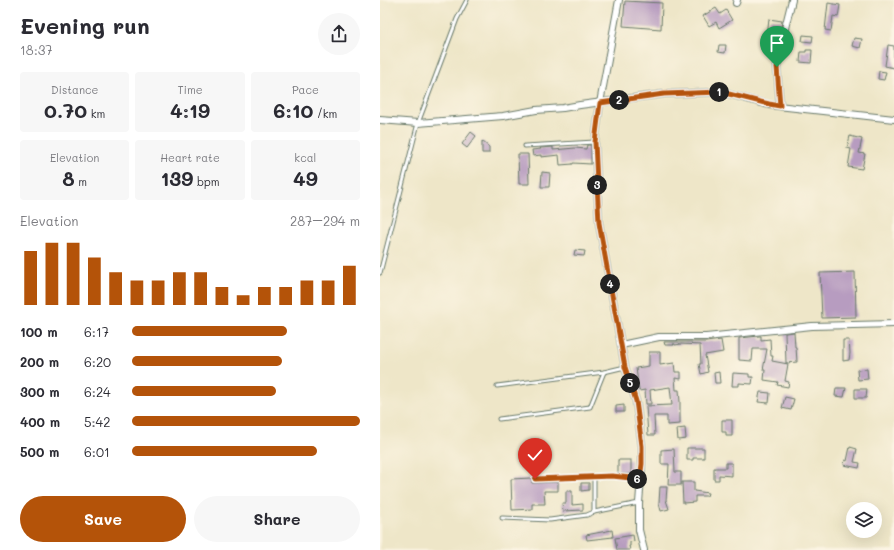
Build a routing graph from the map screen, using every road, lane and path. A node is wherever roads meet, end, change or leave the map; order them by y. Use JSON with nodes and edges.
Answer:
{"nodes":[{"id":1,"x":467,"y":0,"type":"edge"},
{"id":2,"x":619,"y":0,"type":"edge"},
{"id":3,"x":792,"y":0,"type":"edge"},
{"id":4,"x":600,"y":103,"type":"junction"},
{"id":5,"x":780,"y":106,"type":"junction"},
{"id":6,"x":894,"y":119,"type":"edge"},
{"id":7,"x":380,"y":120,"type":"edge"},
{"id":8,"x":418,"y":123,"type":"junction"},
{"id":9,"x":595,"y":142,"type":"junction"},
{"id":10,"x":525,"y":146,"type":"dead end"},
{"id":11,"x":380,"y":273,"type":"edge"},
{"id":12,"x":894,"y":324,"type":"edge"},
{"id":13,"x":621,"y":345,"type":"junction"},
{"id":14,"x":625,"y":367,"type":"junction"},
{"id":15,"x":604,"y":372,"type":"junction"},
{"id":16,"x":496,"y":386,"type":"dead end"},
{"id":17,"x":499,"y":420,"type":"dead end"},
{"id":18,"x":594,"y":477,"type":"junction"},
{"id":19,"x":535,"y":479,"type":"dead end"},
{"id":20,"x":640,"y":479,"type":"junction"},
{"id":21,"x":639,"y":503,"type":"junction"},
{"id":22,"x":594,"y":512,"type":"junction"},
{"id":23,"x":502,"y":518,"type":"dead end"},
{"id":24,"x":644,"y":550,"type":"edge"}],
"edges":[{"from":1,"to":8,"type":"lane"},
{"from":2,"to":4,"type":"street"},
{"from":3,"to":5,"type":"street"},
{"from":4,"to":5,"type":"street"},
{"from":4,"to":8,"type":"street"},
{"from":4,"to":9,"type":"street"},
{"from":5,"to":6,"type":"street"},
{"from":7,"to":8,"type":"street"},
{"from":8,"to":11,"type":"lane"},
{"from":9,"to":10,"type":"lane"},
{"from":9,"to":13,"type":"street"},
{"from":12,"to":13,"type":"street"},
{"from":13,"to":14,"type":"street"},
{"from":14,"to":15,"type":"lane"},
{"from":14,"to":20,"type":"street"},
{"from":15,"to":16,"type":"lane"},
{"from":15,"to":17,"type":"lane"},
{"from":18,"to":19,"type":"lane"},
{"from":18,"to":20,"type":"lane"},
{"from":18,"to":22,"type":"lane"},
{"from":20,"to":21,"type":"street"},
{"from":21,"to":22,"type":"lane"},
{"from":21,"to":24,"type":"street"},
{"from":22,"to":23,"type":"lane"}]}
